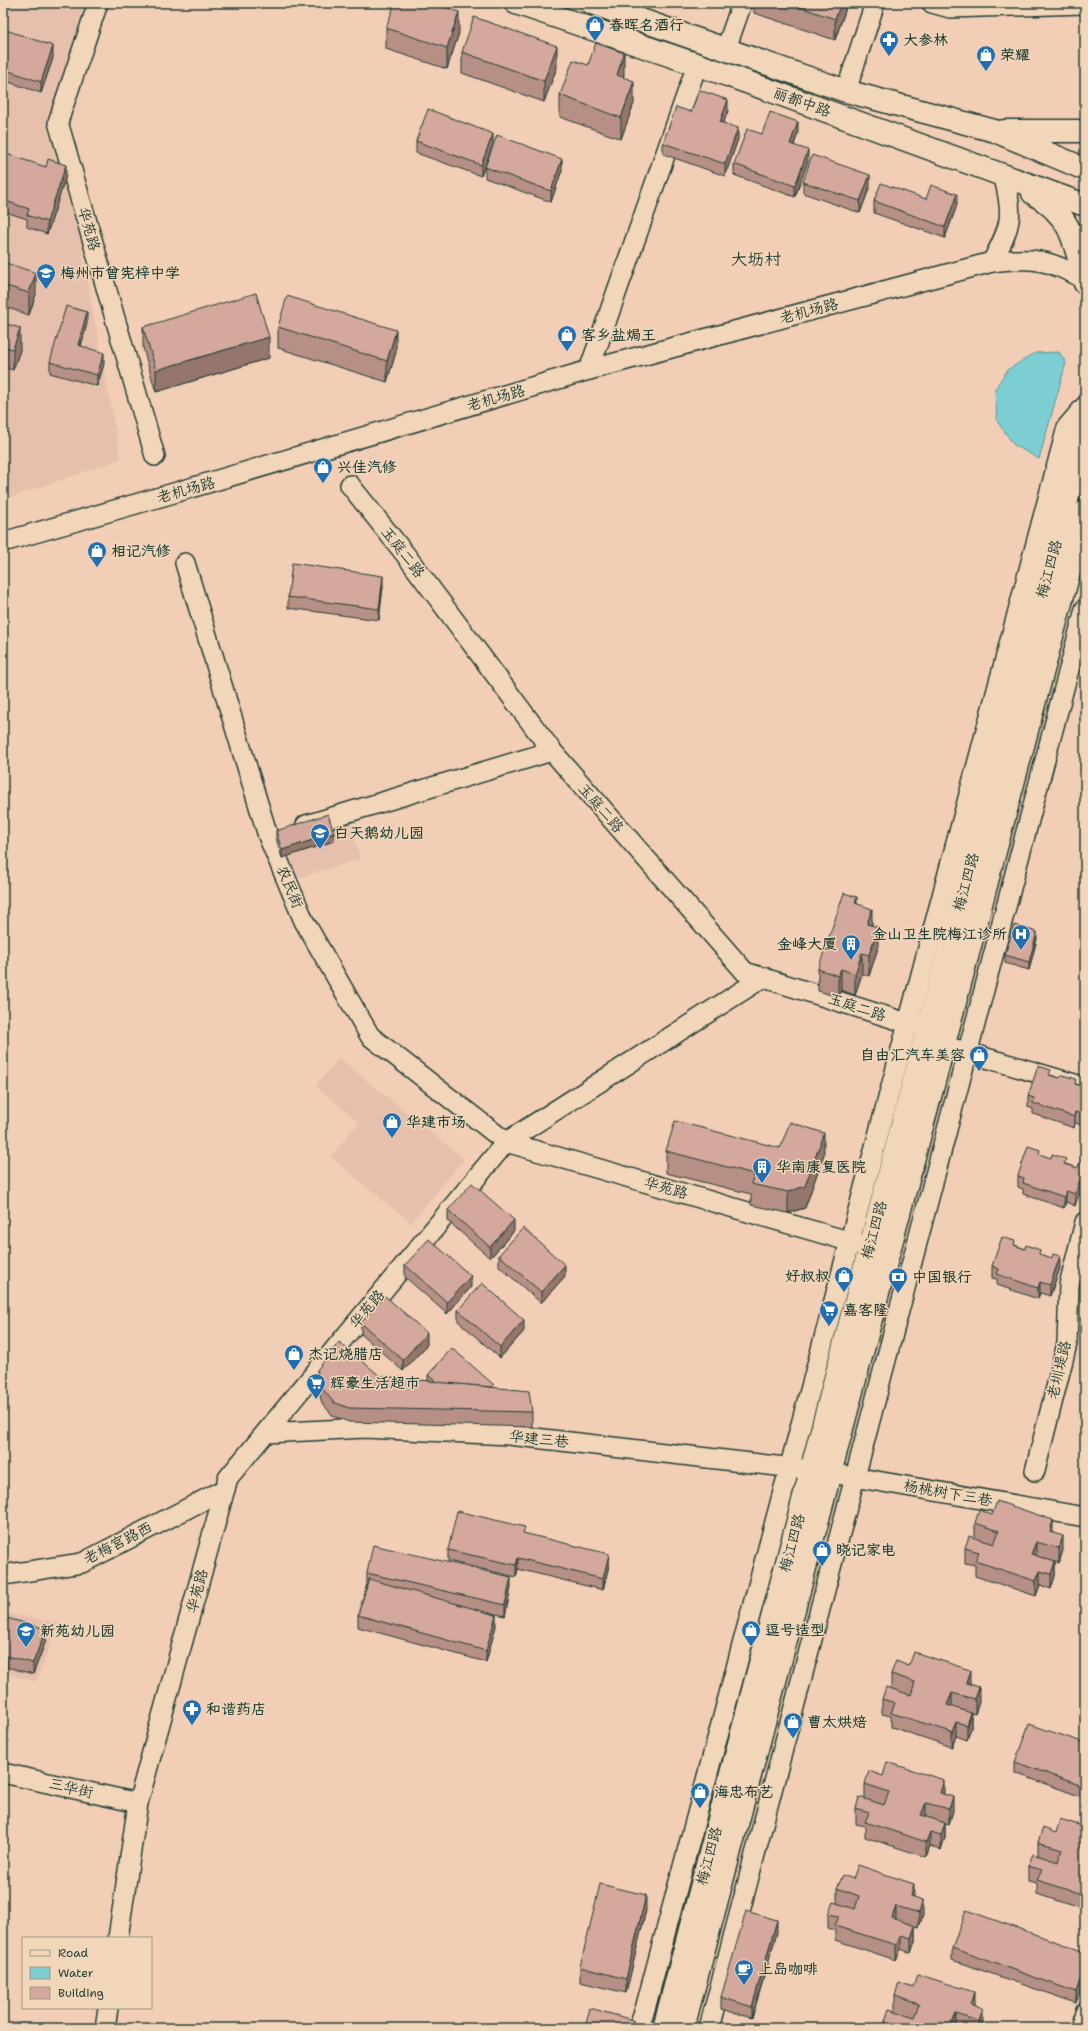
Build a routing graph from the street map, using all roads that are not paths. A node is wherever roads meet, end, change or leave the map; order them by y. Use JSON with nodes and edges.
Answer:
{"nodes":[{"id":1,"x":98,"y":3,"type":"edge"},
{"id":2,"x":516,"y":3,"type":"edge"},
{"id":3,"x":592,"y":3,"type":"edge"},
{"id":4,"x":742,"y":3,"type":"edge"},
{"id":5,"x":875,"y":3,"type":"edge"},
{"id":6,"x":932,"y":3,"type":"edge"},
{"id":7,"x":1061,"y":4,"type":"edge"},
{"id":8,"x":1085,"y":4,"type":"edge"},
{"id":9,"x":726,"y":49,"type":"junction"},
{"id":10,"x":697,"y":64,"type":"junction"},
{"id":11,"x":846,"y":91,"type":"junction"},
{"id":12,"x":995,"y":131,"type":"junction"},
{"id":13,"x":1085,"y":131,"type":"edge"},
{"id":14,"x":1085,"y":169,"type":"edge"},
{"id":15,"x":1003,"y":174,"type":"junction"},
{"id":16,"x":1085,"y":205,"type":"edge"},
{"id":17,"x":992,"y":262,"type":"junction"},
{"id":18,"x":1084,"y":281,"type":"edge"},
{"id":19,"x":589,"y":370,"type":"junction"},
{"id":20,"x":1085,"y":406,"type":"edge"},
{"id":21,"x":1085,"y":432,"type":"edge"},
{"id":22,"x":156,"y":456,"type":"dead end"},
{"id":23,"x":350,"y":485,"type":"dead end"},
{"id":24,"x":1085,"y":512,"type":"edge"},
{"id":25,"x":3,"y":542,"type":"edge"},
{"id":26,"x":185,"y":563,"type":"dead end"},
{"id":27,"x":1085,"y":609,"type":"edge"},
{"id":28,"x":552,"y":751,"type":"junction"},
{"id":29,"x":280,"y":833,"type":"junction"},
{"id":30,"x":764,"y":977,"type":"junction"},
{"id":31,"x":926,"y":1034,"type":"junction"},
{"id":32,"x":1085,"y":1087,"type":"edge"},
{"id":33,"x":506,"y":1142,"type":"junction"},
{"id":34,"x":1085,"y":1222,"type":"edge"},
{"id":35,"x":870,"y":1247,"type":"junction"},
{"id":36,"x":266,"y":1433,"type":"junction"},
{"id":37,"x":811,"y":1470,"type":"junction"},
{"id":38,"x":1035,"y":1471,"type":"dead end"},
{"id":39,"x":225,"y":1489,"type":"junction"},
{"id":40,"x":1085,"y":1518,"type":"edge"},
{"id":41,"x":3,"y":1575,"type":"edge"},
{"id":42,"x":3,"y":1773,"type":"edge"},
{"id":43,"x":138,"y":1803,"type":"junction"},
{"id":44,"x":118,"y":1937,"type":"edge"},
{"id":45,"x":108,"y":2009,"type":"edge"},
{"id":46,"x":1085,"y":2012,"type":"edge"},
{"id":47,"x":105,"y":2028,"type":"edge"},
{"id":48,"x":638,"y":2028,"type":"edge"},
{"id":49,"x":664,"y":2028,"type":"edge"},
{"id":50,"x":683,"y":2028,"type":"edge"},
{"id":51,"x":708,"y":2028,"type":"edge"},
{"id":52,"x":1080,"y":2028,"type":"edge"}],
"edges":[{"from":1,"to":22,"type":"street","name":"华苑路"},
{"from":2,"to":10,"type":"main road","name":"丽都中路"},
{"from":3,"to":9,"type":"main road","name":"丽都中路"},
{"from":4,"to":9,"type":"street"},
{"from":5,"to":11,"type":"street"},
{"from":6,"to":7,"type":"street"},
{"from":7,"to":8,"type":"street"},
{"from":9,"to":11,"type":"main road","name":"丽都中路"},
{"from":10,"to":15,"type":"main road","name":"丽都中路"},
{"from":10,"to":19,"type":"street"},
{"from":11,"to":12,"type":"main road","name":"丽都中路"},
{"from":12,"to":13,"type":"main road"},
{"from":12,"to":14,"type":"main road","name":"丽都中路"},
{"from":15,"to":16,"type":"main road","name":"丽都中路"},
{"from":15,"to":17,"type":"street"},
{"from":15,"to":18,"type":"main road"},
{"from":17,"to":18,"type":"street","name":"老机场路"},
{"from":17,"to":19,"type":"street","name":"老机场路"},
{"from":19,"to":25,"type":"street","name":"老机场路"},
{"from":20,"to":48,"type":"street"},
{"from":21,"to":31,"type":"main road","name":"梅江四路"},
{"from":23,"to":28,"type":"street","name":"玉庭二路"},
{"from":24,"to":50,"type":"main road","name":"梅江四路"},
{"from":26,"to":29,"type":"street","name":"农民街"},
{"from":27,"to":51,"type":"street"},
{"from":28,"to":29,"type":"street"},
{"from":28,"to":30,"type":"street","name":"玉庭二路"},
{"from":29,"to":33,"type":"street","name":"农民街"},
{"from":30,"to":31,"type":"street","name":"玉庭二路"},
{"from":30,"to":33,"type":"street"},
{"from":31,"to":32,"type":"street","name":"玉庭二路"},
{"from":31,"to":35,"type":"main road","name":"梅江四路"},
{"from":33,"to":35,"type":"street","name":"华苑路"},
{"from":33,"to":36,"type":"street","name":"华苑路"},
{"from":34,"to":38,"type":"street","name":"老圳堤路"},
{"from":35,"to":37,"type":"main road","name":"梅江四路"},
{"from":36,"to":37,"type":"street","name":"华建三巷"},
{"from":36,"to":39,"type":"street","name":"华苑路"},
{"from":37,"to":40,"type":"street","name":"杨桃树下三巷"},
{"from":37,"to":49,"type":"main road","name":"梅江四路"},
{"from":39,"to":41,"type":"street","name":"老梅宮路西"},
{"from":39,"to":43,"type":"street","name":"华苑路"},
{"from":42,"to":43,"type":"street","name":"三华街"},
{"from":43,"to":44,"type":"street","name":"华苑路"},
{"from":45,"to":47,"type":"street"},
{"from":46,"to":52,"type":"street"}]}
